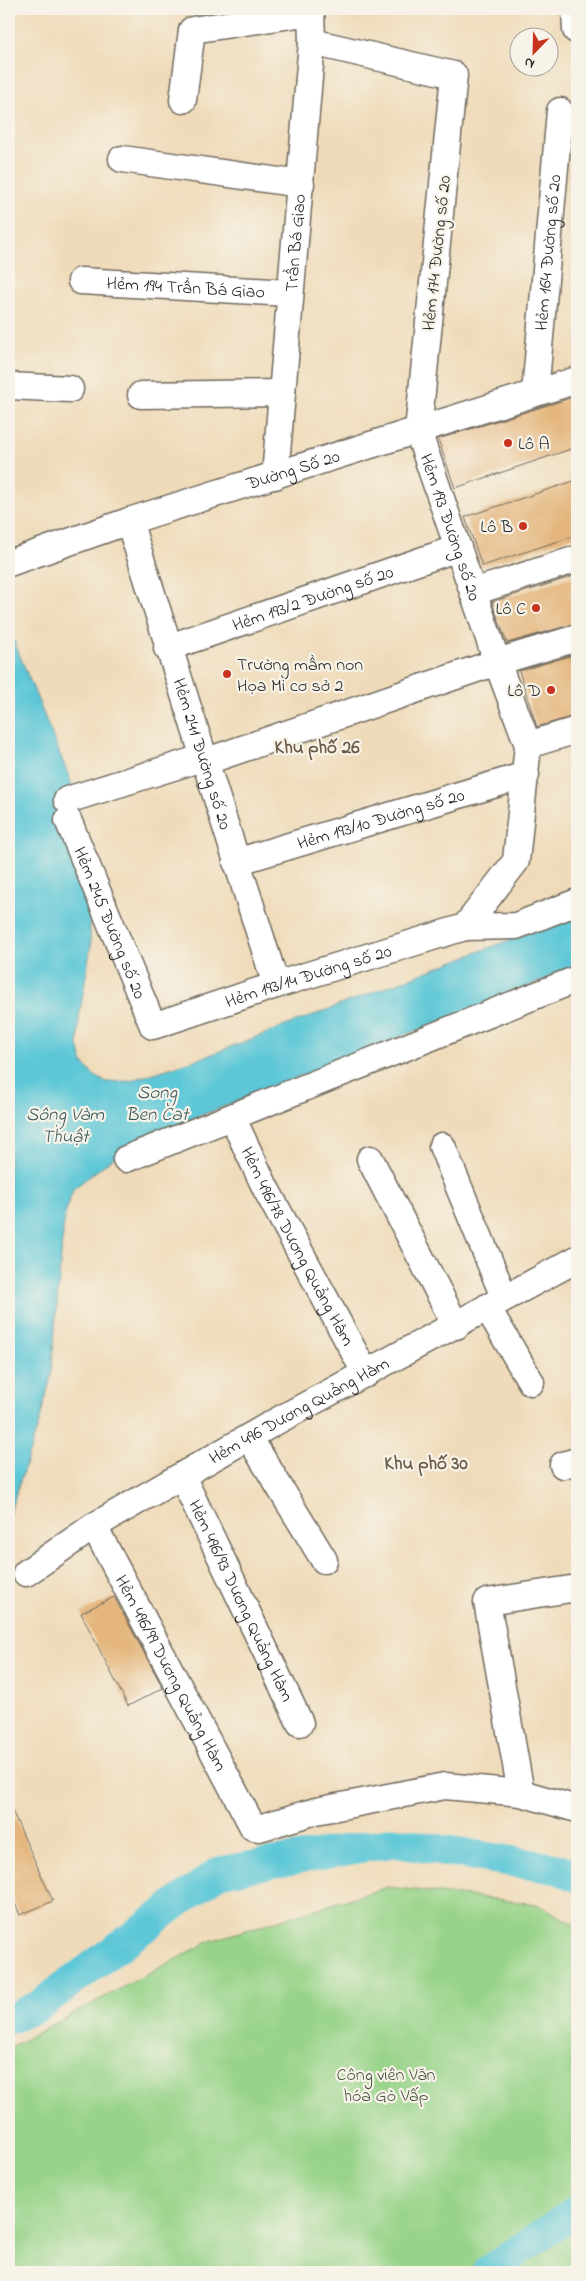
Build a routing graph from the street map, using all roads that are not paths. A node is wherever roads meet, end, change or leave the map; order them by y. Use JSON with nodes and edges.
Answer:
{"nodes":[{"id":1,"x":311,"y":10,"type":"edge"},
{"id":2,"x":312,"y":42,"type":"junction"},
{"id":3,"x":183,"y":100,"type":"dead end"},
{"id":4,"x":560,"y":110,"type":"dead end"},
{"id":5,"x":122,"y":159,"type":"dead end"},
{"id":6,"x":301,"y":184,"type":"junction"},
{"id":7,"x":81,"y":281,"type":"dead end"},
{"id":8,"x":289,"y":293,"type":"junction"},
{"id":9,"x":577,"y":380,"type":"edge"},
{"id":10,"x":9,"y":386,"type":"edge"},
{"id":11,"x":70,"y":389,"type":"dead end"},
{"id":12,"x":282,"y":393,"type":"junction"},
{"id":13,"x":536,"y":393,"type":"junction"},
{"id":14,"x":141,"y":395,"type":"dead end"},
{"id":15,"x":418,"y":431,"type":"junction"},
{"id":16,"x":275,"y":476,"type":"junction"},
{"id":17,"x":129,"y":521,"type":"junction"},
{"id":18,"x":458,"y":548,"type":"junction"},
{"id":19,"x":577,"y":559,"type":"edge"},
{"id":20,"x":9,"y":564,"type":"edge"},
{"id":21,"x":473,"y":592,"type":"junction"},
{"id":22,"x":577,"y":638,"type":"edge"},
{"id":23,"x":167,"y":648,"type":"junction"},
{"id":24,"x":497,"y":662,"type":"junction"},
{"id":25,"x":577,"y":730,"type":"edge"},
{"id":26,"x":528,"y":745,"type":"junction"},
{"id":27,"x":203,"y":760,"type":"junction"},
{"id":28,"x":526,"y":775,"type":"junction"},
{"id":29,"x":236,"y":862,"type":"junction"},
{"id":30,"x":577,"y":902,"type":"edge"},
{"id":31,"x":465,"y":927,"type":"junction"},
{"id":32,"x":577,"y":980,"type":"edge"},
{"id":33,"x":276,"y":986,"type":"junction"},
{"id":34,"x":153,"y":1026,"type":"joint"},
{"id":35,"x":232,"y":1117,"type":"junction"},
{"id":36,"x":442,"y":1146,"type":"dead end"},
{"id":37,"x":126,"y":1159,"type":"dead end"},
{"id":38,"x":370,"y":1159,"type":"dead end"},
{"id":39,"x":577,"y":1259,"type":"edge"},
{"id":40,"x":496,"y":1302,"type":"junction"},
{"id":41,"x":456,"y":1326,"type":"junction"},
{"id":42,"x":366,"y":1374,"type":"junction"},
{"id":43,"x":531,"y":1382,"type":"dead end"},
{"id":44,"x":249,"y":1437,"type":"junction"},
{"id":45,"x":182,"y":1476,"type":"junction"},
{"id":46,"x":94,"y":1526,"type":"junction"},
{"id":47,"x":324,"y":1560,"type":"dead end"},
{"id":48,"x":26,"y":1573,"type":"dead end"},
{"id":49,"x":577,"y":1588,"type":"edge"},
{"id":50,"x":300,"y":1724,"type":"dead end"},
{"id":51,"x":522,"y":1793,"type":"junction"},
{"id":52,"x":577,"y":1809,"type":"edge"}],
"edges":[{"from":1,"to":2,"type":"street","name":"Trần Bá Giao"},
{"from":1,"to":3,"type":"street"},
{"from":2,"to":6,"type":"street","name":"Trần Bá Giao"},
{"from":2,"to":15,"type":"street","name":"Hẻm 174 Đường số 20"},
{"from":4,"to":13,"type":"street","name":"Hẻm 164 Đường số 20"},
{"from":5,"to":6,"type":"street"},
{"from":6,"to":8,"type":"street","name":"Trần Bá Giao"},
{"from":7,"to":8,"type":"street","name":"Hẻm 194 Trần Bá Giao"},
{"from":8,"to":12,"type":"street","name":"Trần Bá Giao"},
{"from":9,"to":13,"type":"street","name":"Đường Số 20"},
{"from":10,"to":11,"type":"street"},
{"from":12,"to":14,"type":"street"},
{"from":12,"to":16,"type":"street","name":"Trần Bá Giao"},
{"from":13,"to":15,"type":"street","name":"Đường Số 20"},
{"from":15,"to":16,"type":"street","name":"Đường Số 20"},
{"from":15,"to":18,"type":"street","name":"Hẻm 193 Đường số 20"},
{"from":16,"to":17,"type":"street","name":"Đường Số 20"},
{"from":17,"to":20,"type":"street","name":"Đường Số 20"},
{"from":17,"to":23,"type":"street","name":"Hẻm 241 Đường số 20"},
{"from":18,"to":21,"type":"street","name":"Hẻm 193 Đường số 20"},
{"from":18,"to":23,"type":"street","name":"Hẻm 193/2 Đường số 20"},
{"from":19,"to":21,"type":"street"},
{"from":21,"to":24,"type":"street","name":"Hẻm 193 Đường số 20"},
{"from":22,"to":24,"type":"street"},
{"from":23,"to":27,"type":"street","name":"Hẻm 241 Đường số 20"},
{"from":24,"to":26,"type":"street","name":"Hẻm 193 Đường số 20"},
{"from":24,"to":27,"type":"street"},
{"from":25,"to":26,"type":"street"},
{"from":26,"to":28,"type":"street","name":"Hẻm 193 Đường số 20"},
{"from":27,"to":29,"type":"street","name":"Hẻm 241 Đường số 20"},
{"from":27,"to":34,"type":"street","name":"Hẻm 245 Đường số 20"},
{"from":28,"to":29,"type":"street","name":"Hẻm 193/10 Đường số 20"},
{"from":28,"to":31,"type":"street","name":"Hẻm 193 Đường số 20"},
{"from":29,"to":33,"type":"street","name":"Hẻm 241 Đường số 20"},
{"from":30,"to":31,"type":"street","name":"Hẻm 193/14 Đường số 20"},
{"from":31,"to":33,"type":"street","name":"Hẻm 193/14 Đường số 20"},
{"from":32,"to":35,"type":"street"},
{"from":33,"to":34,"type":"street","name":"Hẻm 193/14 Đường số 20"},
{"from":35,"to":37,"type":"street"},
{"from":35,"to":42,"type":"street","name":"Hẻm 496/78 Dương Quảng Hàm"},
{"from":36,"to":40,"type":"street"},
{"from":38,"to":41,"type":"street"},
{"from":39,"to":40,"type":"street","name":"Hẻm 496 Dương Quảng Hàm"},
{"from":40,"to":41,"type":"street","name":"Hẻm 496 Dương Quảng Hàm"},
{"from":40,"to":43,"type":"street"},
{"from":41,"to":42,"type":"street","name":"Hẻm 496 Dương Quảng Hàm"},
{"from":42,"to":44,"type":"street","name":"Hẻm 496 Dương Quảng Hàm"},
{"from":44,"to":45,"type":"street","name":"Hẻm 496 Dương Quảng Hàm"},
{"from":44,"to":47,"type":"street"},
{"from":45,"to":46,"type":"street","name":"Hẻm 496 Dương Quảng Hàm"},
{"from":45,"to":50,"type":"street","name":"Hẻm 496/93 Dương Quảng Hàm"},
{"from":46,"to":48,"type":"street","name":"Hẻm 496 Dương Quảng Hàm"},
{"from":46,"to":51,"type":"street","name":"Hẻm 496/99 Dương Quảng Hàm"},
{"from":49,"to":51,"type":"street"},
{"from":51,"to":52,"type":"street"}]}
